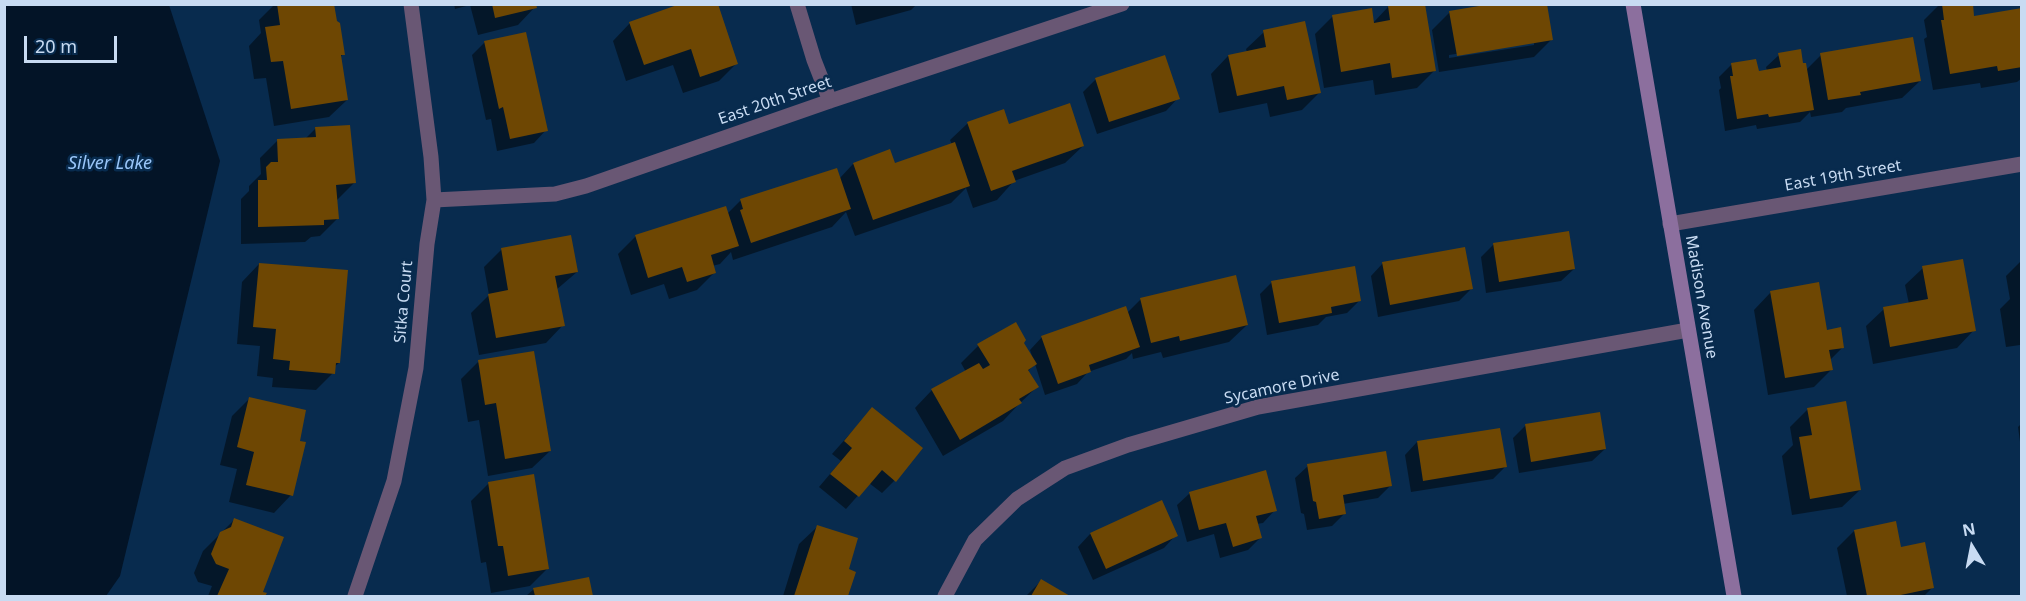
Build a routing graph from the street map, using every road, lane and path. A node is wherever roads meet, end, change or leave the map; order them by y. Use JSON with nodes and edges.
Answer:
{"nodes":[{"id":1,"x":411,"y":4,"type":"edge"},
{"id":2,"x":797,"y":4,"type":"edge"},
{"id":3,"x":1122,"y":4,"type":"edge"},
{"id":4,"x":1633,"y":4,"type":"edge"},
{"id":5,"x":830,"y":101,"type":"junction"},
{"id":6,"x":2022,"y":164,"type":"edge"},
{"id":7,"x":434,"y":200,"type":"junction"},
{"id":8,"x":1670,"y":224,"type":"junction"},
{"id":9,"x":1688,"y":330,"type":"junction"},
{"id":10,"x":355,"y":597,"type":"edge"},
{"id":11,"x":945,"y":597,"type":"edge"},
{"id":12,"x":1734,"y":597,"type":"edge"}],
"edges":[{"from":1,"to":7,"type":"street","name":"Sitka Court"},
{"from":2,"to":5,"type":"street"},
{"from":3,"to":5,"type":"street","name":"East 20th Street"},
{"from":4,"to":8,"type":"main road","name":"Madison Avenue"},
{"from":5,"to":7,"type":"street","name":"East 20th Street"},
{"from":6,"to":8,"type":"street","name":"East 19th Street"},
{"from":7,"to":10,"type":"street","name":"Sitka Court"},
{"from":8,"to":9,"type":"main road","name":"Madison Avenue"},
{"from":9,"to":11,"type":"street","name":"Sycamore Drive"},
{"from":9,"to":12,"type":"main road","name":"Madison Avenue"}]}
